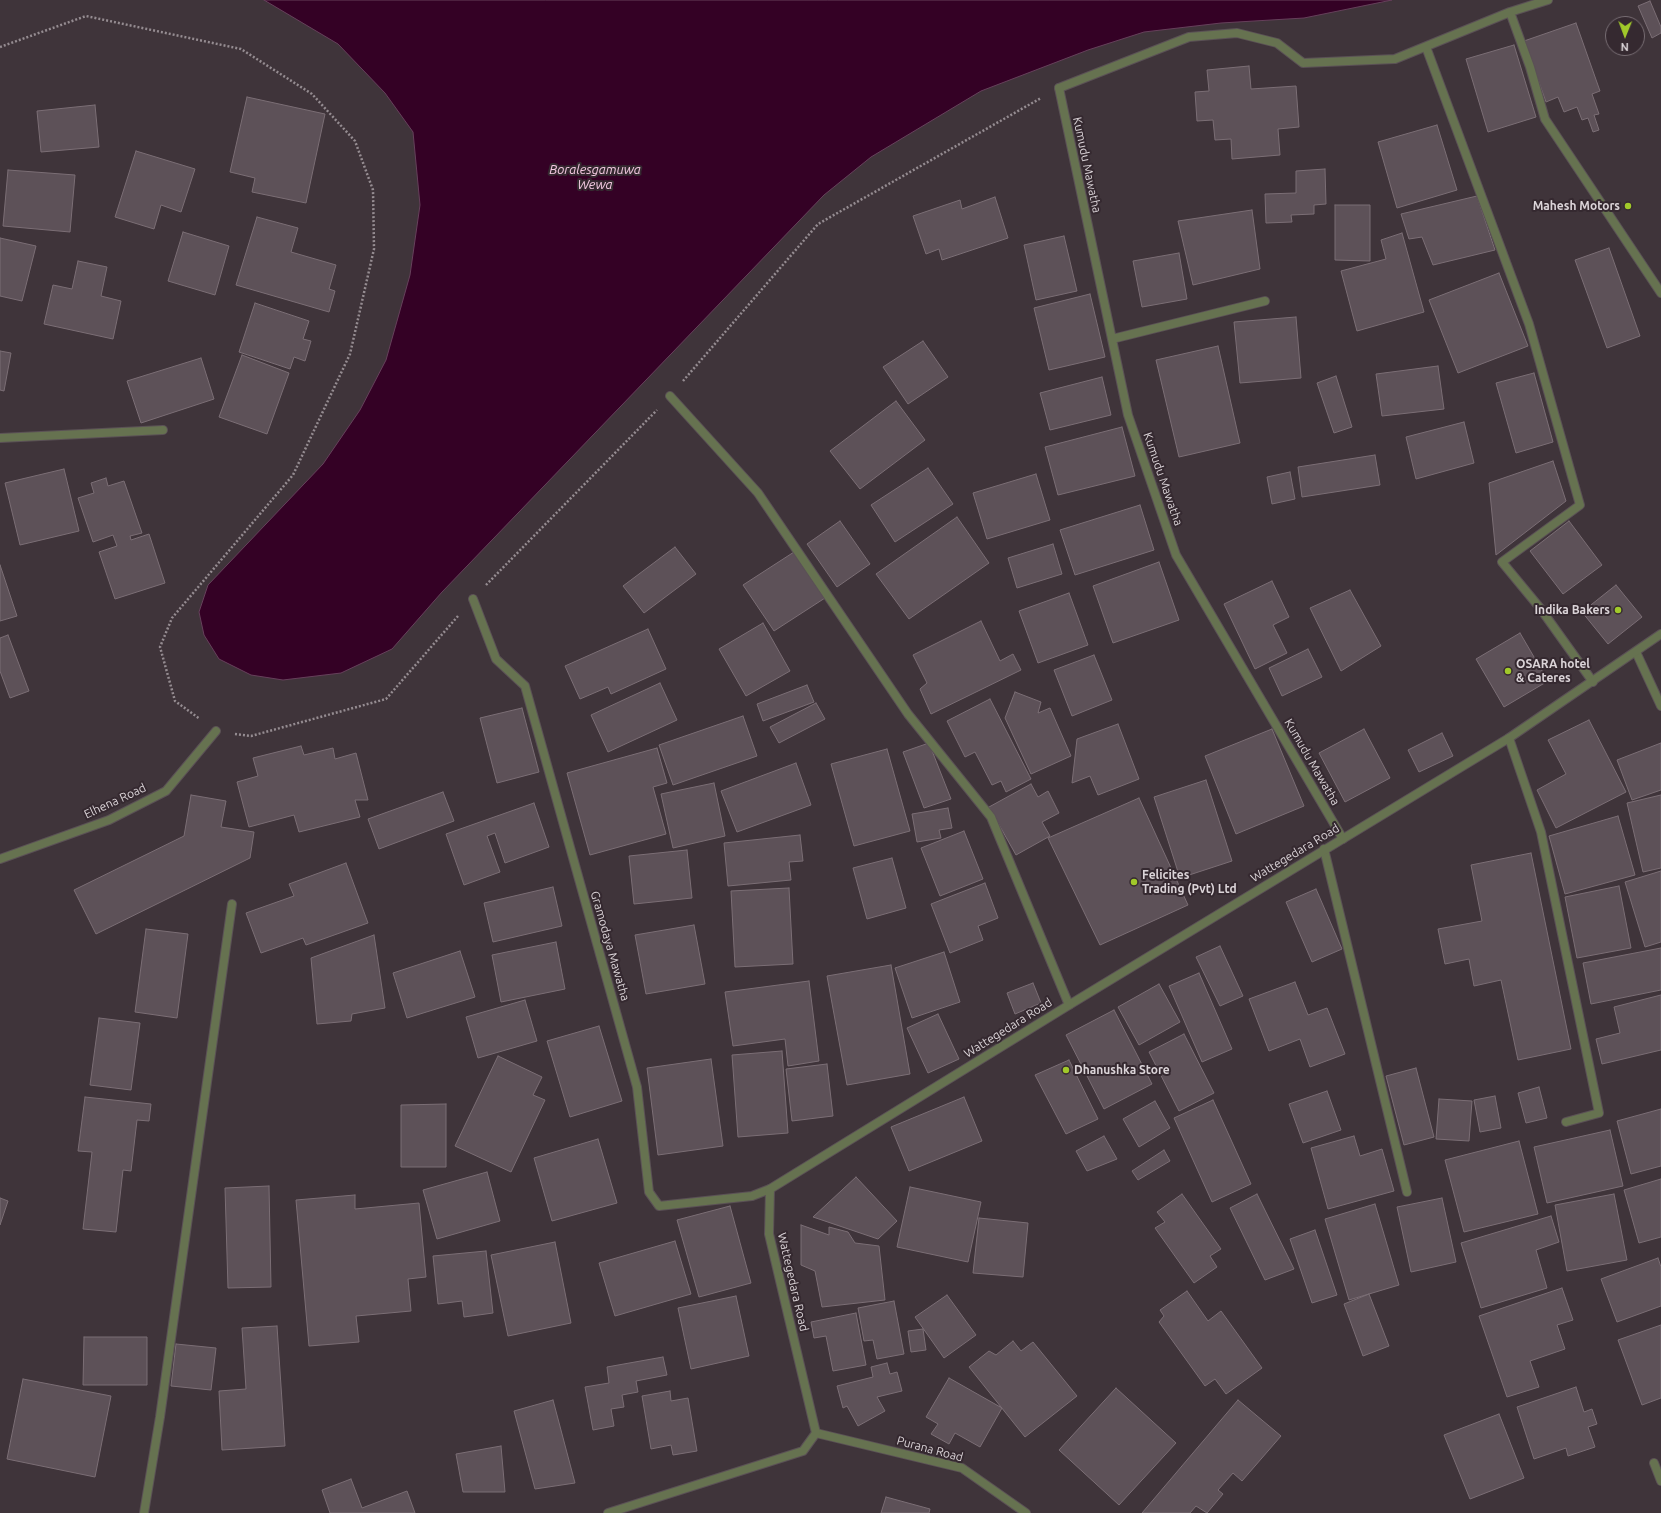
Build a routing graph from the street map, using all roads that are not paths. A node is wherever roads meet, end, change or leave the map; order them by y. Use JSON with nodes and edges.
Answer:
{"nodes":[{"id":1,"x":1548,"y":0,"type":"edge"},
{"id":2,"x":1510,"y":12,"type":"junction"},
{"id":3,"x":1426,"y":47,"type":"junction"},
{"id":4,"x":1661,"y":293,"type":"edge"},
{"id":5,"x":1265,"y":301,"type":"dead end"},
{"id":6,"x":1112,"y":340,"type":"junction"},
{"id":7,"x":670,"y":396,"type":"road end"},
{"id":8,"x":163,"y":430,"type":"dead end"},
{"id":9,"x":0,"y":438,"type":"edge"},
{"id":10,"x":473,"y":599,"type":"road end"},
{"id":11,"x":1661,"y":634,"type":"edge"},
{"id":12,"x":1636,"y":652,"type":"junction"},
{"id":13,"x":1593,"y":682,"type":"junction"},
{"id":14,"x":1661,"y":706,"type":"edge"},
{"id":15,"x":216,"y":731,"type":"road end"},
{"id":16,"x":1509,"y":738,"type":"junction"},
{"id":17,"x":1343,"y":838,"type":"junction"},
{"id":18,"x":1324,"y":849,"type":"junction"},
{"id":19,"x":0,"y":859,"type":"edge"},
{"id":20,"x":232,"y":904,"type":"dead end"},
{"id":21,"x":1069,"y":1005,"type":"junction"},
{"id":22,"x":1566,"y":1122,"type":"dead end"},
{"id":23,"x":770,"y":1189,"type":"junction"},
{"id":24,"x":1406,"y":1192,"type":"dead end"},
{"id":25,"x":816,"y":1433,"type":"junction"},
{"id":26,"x":1654,"y":1463,"type":"dead end"},
{"id":27,"x":1661,"y":1481,"type":"edge"},
{"id":28,"x":144,"y":1513,"type":"edge"},
{"id":29,"x":608,"y":1513,"type":"edge"},
{"id":30,"x":1026,"y":1513,"type":"edge"}],
"edges":[{"from":1,"to":2,"type":"street"},
{"from":2,"to":3,"type":"street"},
{"from":2,"to":4,"type":"street"},
{"from":3,"to":6,"type":"street","name":"Kumudu Mawatha"},
{"from":3,"to":13,"type":"street"},
{"from":5,"to":6,"type":"street"},
{"from":6,"to":17,"type":"street","name":"Kumudu Mawatha"},
{"from":7,"to":21,"type":"street"},
{"from":8,"to":9,"type":"street"},
{"from":10,"to":23,"type":"street","name":"Gramodaya Mawatha"},
{"from":11,"to":12,"type":"street","name":"Wattegedara Road"},
{"from":12,"to":13,"type":"street","name":"Wattegedara Road"},
{"from":12,"to":14,"type":"street"},
{"from":13,"to":16,"type":"street","name":"Wattegedara Road"},
{"from":15,"to":19,"type":"street","name":"Elhena Road"},
{"from":16,"to":17,"type":"street","name":"Wattegedara Road"},
{"from":16,"to":22,"type":"street"},
{"from":17,"to":18,"type":"street","name":"Wattegedara Road"},
{"from":18,"to":21,"type":"street","name":"Wattegedara Road"},
{"from":18,"to":24,"type":"street"},
{"from":20,"to":28,"type":"street"},
{"from":21,"to":23,"type":"street","name":"Wattegedara Road"},
{"from":23,"to":25,"type":"street","name":"Wattegedara Road"},
{"from":25,"to":29,"type":"street"},
{"from":25,"to":30,"type":"street","name":"Purana Road"},
{"from":26,"to":27,"type":"street"}]}
